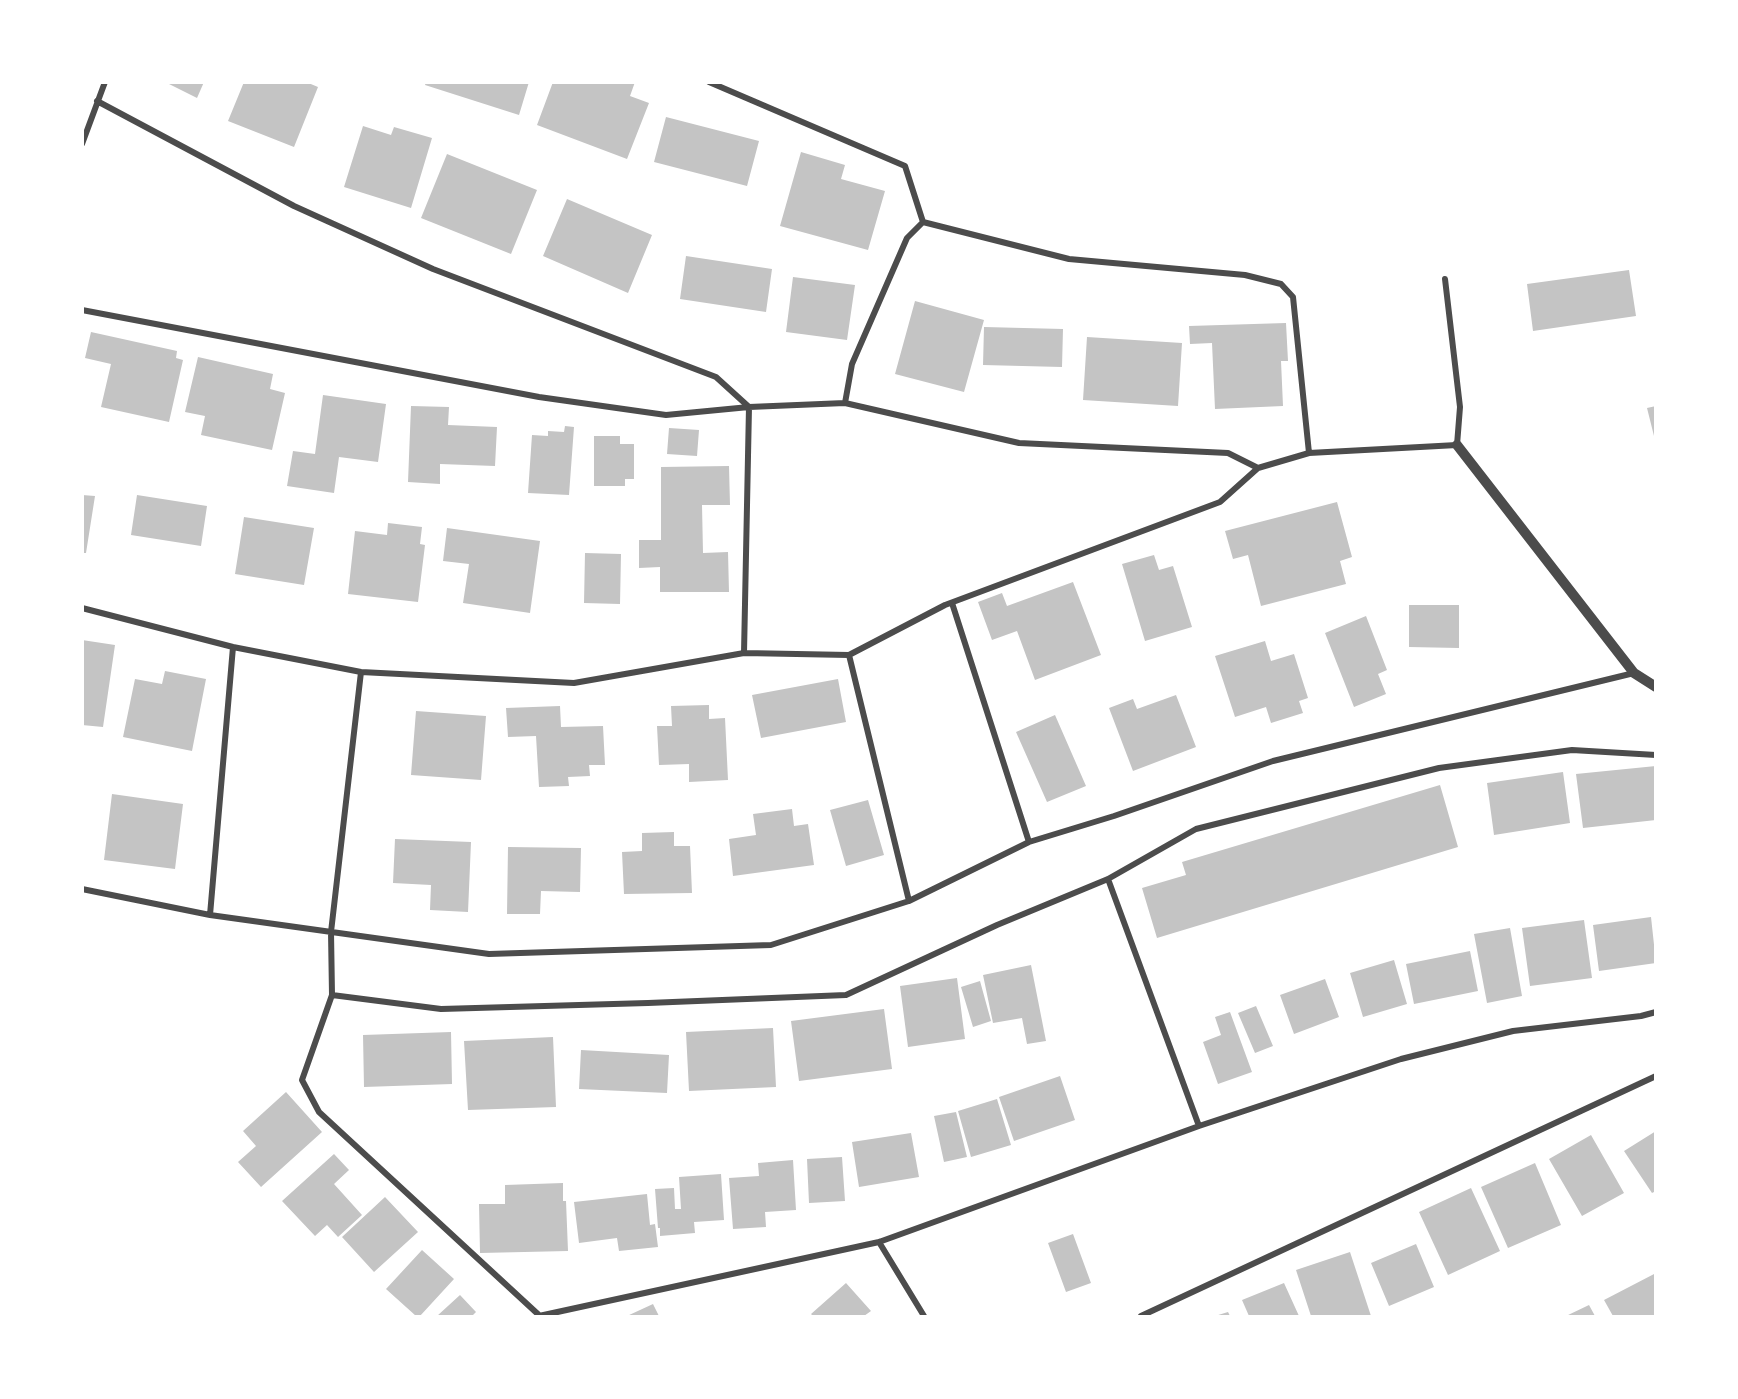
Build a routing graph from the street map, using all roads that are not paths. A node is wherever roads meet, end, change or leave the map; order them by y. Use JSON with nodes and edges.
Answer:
{"nodes":[{"id":1,"x":105,"y":82,"type":"edge"},
{"id":2,"x":709,"y":82,"type":"edge"},
{"id":3,"x":98,"y":100,"type":"junction"},
{"id":4,"x":82,"y":144,"type":"edge"},
{"id":5,"x":923,"y":222,"type":"junction"},
{"id":6,"x":1445,"y":279,"type":"dead end"},
{"id":7,"x":82,"y":310,"type":"edge"},
{"id":8,"x":845,"y":403,"type":"junction"},
{"id":9,"x":749,"y":407,"type":"junction"},
{"id":10,"x":1458,"y":445,"type":"junction"},
{"id":11,"x":1309,"y":453,"type":"junction"},
{"id":12,"x":1258,"y":468,"type":"junction"},
{"id":13,"x":952,"y":603,"type":"junction"},
{"id":14,"x":82,"y":608,"type":"edge"},
{"id":15,"x":233,"y":647,"type":"junction"},
{"id":16,"x":744,"y":653,"type":"junction"},
{"id":17,"x":849,"y":655,"type":"junction"},
{"id":18,"x":361,"y":672,"type":"junction"},
{"id":19,"x":1634,"y":673,"type":"junction"},
{"id":20,"x":1656,"y":687,"type":"edge"},
{"id":21,"x":1656,"y":755,"type":"edge"},
{"id":22,"x":1029,"y":842,"type":"junction"},
{"id":23,"x":1108,"y":879,"type":"junction"},
{"id":24,"x":82,"y":889,"type":"edge"},
{"id":25,"x":909,"y":902,"type":"junction"},
{"id":26,"x":210,"y":915,"type":"junction"},
{"id":27,"x":331,"y":932,"type":"junction"},
{"id":28,"x":332,"y":995,"type":"junction"},
{"id":29,"x":1656,"y":1012,"type":"edge"},
{"id":30,"x":1656,"y":1076,"type":"edge"},
{"id":31,"x":1199,"y":1126,"type":"junction"},
{"id":32,"x":879,"y":1242,"type":"junction"},
{"id":33,"x":539,"y":1316,"type":"edge"},
{"id":34,"x":924,"y":1317,"type":"edge"},
{"id":35,"x":1141,"y":1317,"type":"edge"}],
"edges":[{"from":1,"to":3,"type":"street"},
{"from":2,"to":5,"type":"street"},
{"from":3,"to":4,"type":"street"},
{"from":3,"to":9,"type":"street"},
{"from":5,"to":8,"type":"street"},
{"from":5,"to":11,"type":"street"},
{"from":6,"to":10,"type":"street"},
{"from":7,"to":9,"type":"street"},
{"from":8,"to":9,"type":"street"},
{"from":8,"to":12,"type":"street"},
{"from":9,"to":16,"type":"street"},
{"from":10,"to":11,"type":"street"},
{"from":10,"to":19,"type":"street"},
{"from":11,"to":12,"type":"street"},
{"from":12,"to":13,"type":"street"},
{"from":13,"to":17,"type":"street"},
{"from":13,"to":22,"type":"street"},
{"from":14,"to":15,"type":"street"},
{"from":15,"to":18,"type":"street"},
{"from":15,"to":26,"type":"street"},
{"from":16,"to":17,"type":"street"},
{"from":16,"to":18,"type":"street"},
{"from":17,"to":25,"type":"street"},
{"from":18,"to":27,"type":"street"},
{"from":19,"to":20,"type":"street"},
{"from":19,"to":22,"type":"street"},
{"from":21,"to":23,"type":"street"},
{"from":22,"to":25,"type":"street"},
{"from":23,"to":28,"type":"street"},
{"from":23,"to":31,"type":"street"},
{"from":24,"to":26,"type":"street"},
{"from":25,"to":27,"type":"street"},
{"from":26,"to":27,"type":"street"},
{"from":27,"to":28,"type":"street"},
{"from":28,"to":33,"type":"street"},
{"from":29,"to":31,"type":"street"},
{"from":30,"to":35,"type":"street"},
{"from":31,"to":32,"type":"street"},
{"from":32,"to":33,"type":"street"},
{"from":32,"to":34,"type":"street"}]}
